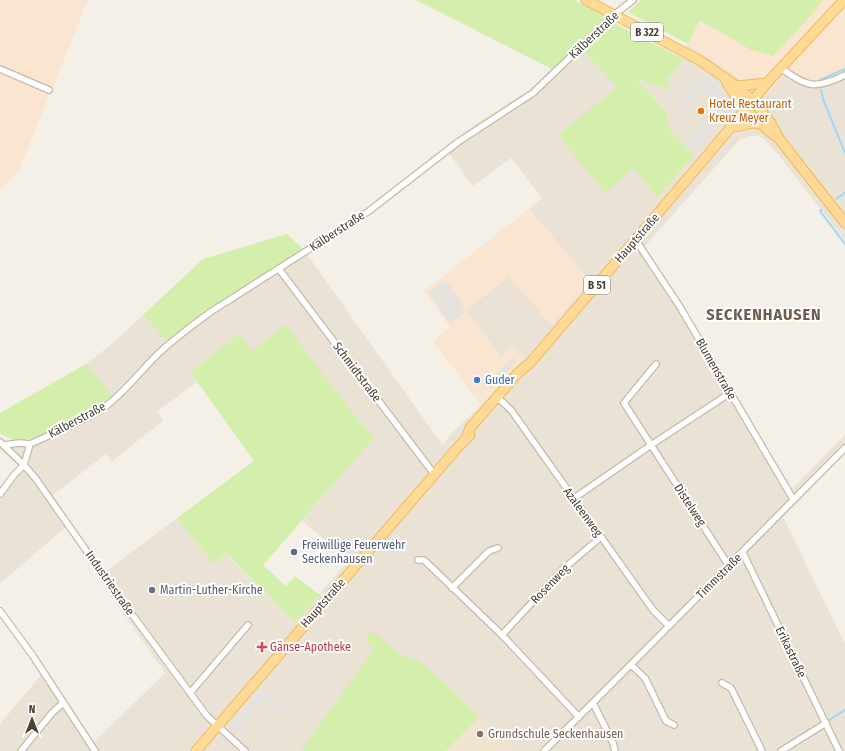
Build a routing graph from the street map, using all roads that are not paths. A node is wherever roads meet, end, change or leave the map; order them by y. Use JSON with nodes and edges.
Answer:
{"nodes":[{"id":1,"x":586,"y":0,"type":"edge"},
{"id":2,"x":633,"y":0,"type":"edge"},
{"id":3,"x":844,"y":0,"type":"edge"},
{"id":4,"x":614,"y":15,"type":"junction"},
{"id":5,"x":781,"y":68,"type":"junction"},
{"id":6,"x":0,"y":69,"type":"edge"},
{"id":7,"x":845,"y":74,"type":"edge"},
{"id":8,"x":724,"y":78,"type":"junction"},
{"id":9,"x":768,"y":83,"type":"junction"},
{"id":10,"x":737,"y":86,"type":"junction"},
{"id":11,"x":49,"y":90,"type":"dead end"},
{"id":12,"x":753,"y":100,"type":"junction"},
{"id":13,"x":745,"y":110,"type":"junction"},
{"id":14,"x":761,"y":124,"type":"junction"},
{"id":15,"x":730,"y":128,"type":"junction"},
{"id":16,"x":780,"y":140,"type":"junction"},
{"id":17,"x":845,"y":223,"type":"edge"},
{"id":18,"x":636,"y":239,"type":"junction"},
{"id":19,"x":279,"y":269,"type":"junction"},
{"id":20,"x":656,"y":364,"type":"dead end"},
{"id":21,"x":730,"y":393,"type":"junction"},
{"id":22,"x":499,"y":398,"type":"junction"},
{"id":23,"x":2,"y":443,"type":"edge"},
{"id":24,"x":30,"y":444,"type":"junction"},
{"id":25,"x":651,"y":445,"type":"junction"},
{"id":26,"x":845,"y":448,"type":"edge"},
{"id":27,"x":24,"y":465,"type":"junction"},
{"id":28,"x":434,"y":474,"type":"junction"},
{"id":29,"x":0,"y":494,"type":"edge"},
{"id":30,"x":573,"y":499,"type":"junction"},
{"id":31,"x":794,"y":499,"type":"junction"},
{"id":32,"x":601,"y":537,"type":"junction"},
{"id":33,"x":498,"y":548,"type":"dead end"},
{"id":34,"x":743,"y":553,"type":"junction"},
{"id":35,"x":418,"y":560,"type":"dead end"},
{"id":36,"x":729,"y":566,"type":"junction"},
{"id":37,"x":452,"y":588,"type":"junction"},
{"id":38,"x":0,"y":611,"type":"edge"},
{"id":39,"x":248,"y":625,"type":"dead end"},
{"id":40,"x":669,"y":626,"type":"junction"},
{"id":41,"x":502,"y":635,"type":"junction"},
{"id":42,"x":631,"y":665,"type":"junction"},
{"id":43,"x":722,"y":682,"type":"dead end"},
{"id":44,"x":190,"y":693,"type":"junction"},
{"id":45,"x":63,"y":703,"type":"junction"},
{"id":46,"x":593,"y":703,"type":"junction"},
{"id":47,"x":579,"y":717,"type":"junction"},
{"id":48,"x":826,"y":723,"type":"junction"},
{"id":49,"x":674,"y":725,"type":"dead end"},
{"id":50,"x":218,"y":726,"type":"junction"},
{"id":51,"x":21,"y":751,"type":"edge"},
{"id":52,"x":95,"y":751,"type":"edge"},
{"id":53,"x":196,"y":751,"type":"edge"},
{"id":54,"x":246,"y":751,"type":"edge"},
{"id":55,"x":544,"y":751,"type":"edge"},
{"id":56,"x":615,"y":751,"type":"edge"},
{"id":57,"x":762,"y":751,"type":"edge"},
{"id":58,"x":781,"y":751,"type":"edge"},
{"id":59,"x":839,"y":751,"type":"edge"}],
"edges":[{"from":1,"to":4,"type":"main road","number":"B 322"},
{"from":2,"to":4,"type":"street","name":"Kälberstraße"},
{"from":3,"to":5,"type":"main road","number":"B 51"},
{"from":4,"to":8,"type":"main road","number":"B 322"},
{"from":4,"to":19,"type":"street","name":"Kälberstraße"},
{"from":5,"to":7,"type":"street"},
{"from":5,"to":9,"type":"main road","number":"B 51"},
{"from":6,"to":11,"type":"street"},
{"from":8,"to":10,"type":"main road","number":"B 322"},
{"from":8,"to":13,"type":"main road","number":"B 322"},
{"from":9,"to":10,"type":"main road"},
{"from":9,"to":12,"type":"main road","number":"B 51"},
{"from":10,"to":12,"type":"main road","number":"B 322"},
{"from":12,"to":13,"type":"main road","number":"B 51"},
{"from":12,"to":16,"type":"main road","number":"B 322"},
{"from":13,"to":14,"type":"main road","number":"B 322"},
{"from":13,"to":15,"type":"main road","number":"B 51"},
{"from":14,"to":15,"type":"main road"},
{"from":14,"to":16,"type":"main road","number":"B 322"},
{"from":15,"to":18,"type":"main road","name":"Hauptstraße","number":"B 51"},
{"from":16,"to":17,"type":"main road","number":"B 322"},
{"from":18,"to":21,"type":"street","name":"Blumenstraße"},
{"from":18,"to":22,"type":"main road","name":"Hauptstraße","number":"B 51"},
{"from":19,"to":24,"type":"street","name":"Kälberstraße"},
{"from":19,"to":28,"type":"street","name":"Schmidtstraße"},
{"from":20,"to":25,"type":"street","name":"Distelweg"},
{"from":21,"to":25,"type":"street"},
{"from":21,"to":31,"type":"street","name":"Blumenstraße"},
{"from":22,"to":28,"type":"main road","name":"Hauptstraße","number":"B 51"},
{"from":22,"to":30,"type":"street","name":"Azaleenweg"},
{"from":23,"to":24,"type":"street","name":"Kälberstraße"},
{"from":23,"to":27,"type":"street","name":"Industriestraße"},
{"from":24,"to":27,"type":"street"},
{"from":25,"to":30,"type":"street"},
{"from":25,"to":36,"type":"street","name":"Distelweg"},
{"from":26,"to":31,"type":"street","name":"Timmstraße"},
{"from":27,"to":29,"type":"street"},
{"from":27,"to":44,"type":"street","name":"Industriestraße"},
{"from":28,"to":50,"type":"main road","name":"Hauptstraße","number":"B 51"},
{"from":30,"to":32,"type":"street","name":"Azaleenweg"},
{"from":31,"to":34,"type":"street","name":"Timmstraße"},
{"from":32,"to":40,"type":"street","name":"Azaleenweg"},
{"from":32,"to":41,"type":"street","name":"Rosenweg"},
{"from":33,"to":37,"type":"street"},
{"from":34,"to":36,"type":"street","name":"Timmstraße"},
{"from":34,"to":48,"type":"street","name":"Erikastraße"},
{"from":35,"to":37,"type":"street"},
{"from":36,"to":40,"type":"street","name":"Timmstraße"},
{"from":37,"to":41,"type":"street"},
{"from":38,"to":45,"type":"street"},
{"from":39,"to":44,"type":"street"},
{"from":40,"to":42,"type":"street","name":"Timmstraße"},
{"from":41,"to":47,"type":"street"},
{"from":42,"to":46,"type":"street","name":"Timmstraße"},
{"from":42,"to":49,"type":"street"},
{"from":43,"to":57,"type":"street"},
{"from":44,"to":50,"type":"street","name":"Industriestraße"},
{"from":45,"to":51,"type":"street"},
{"from":45,"to":52,"type":"street"},
{"from":46,"to":47,"type":"street","name":"Timmstraße"},
{"from":46,"to":56,"type":"street"},
{"from":47,"to":55,"type":"street","name":"Timmstraße"},
{"from":48,"to":58,"type":"street"},
{"from":48,"to":59,"type":"street","name":"Erikastraße"},
{"from":50,"to":53,"type":"main road","name":"Hauptstraße","number":"B 51"},
{"from":50,"to":54,"type":"street","name":"Industriestraße"}]}
